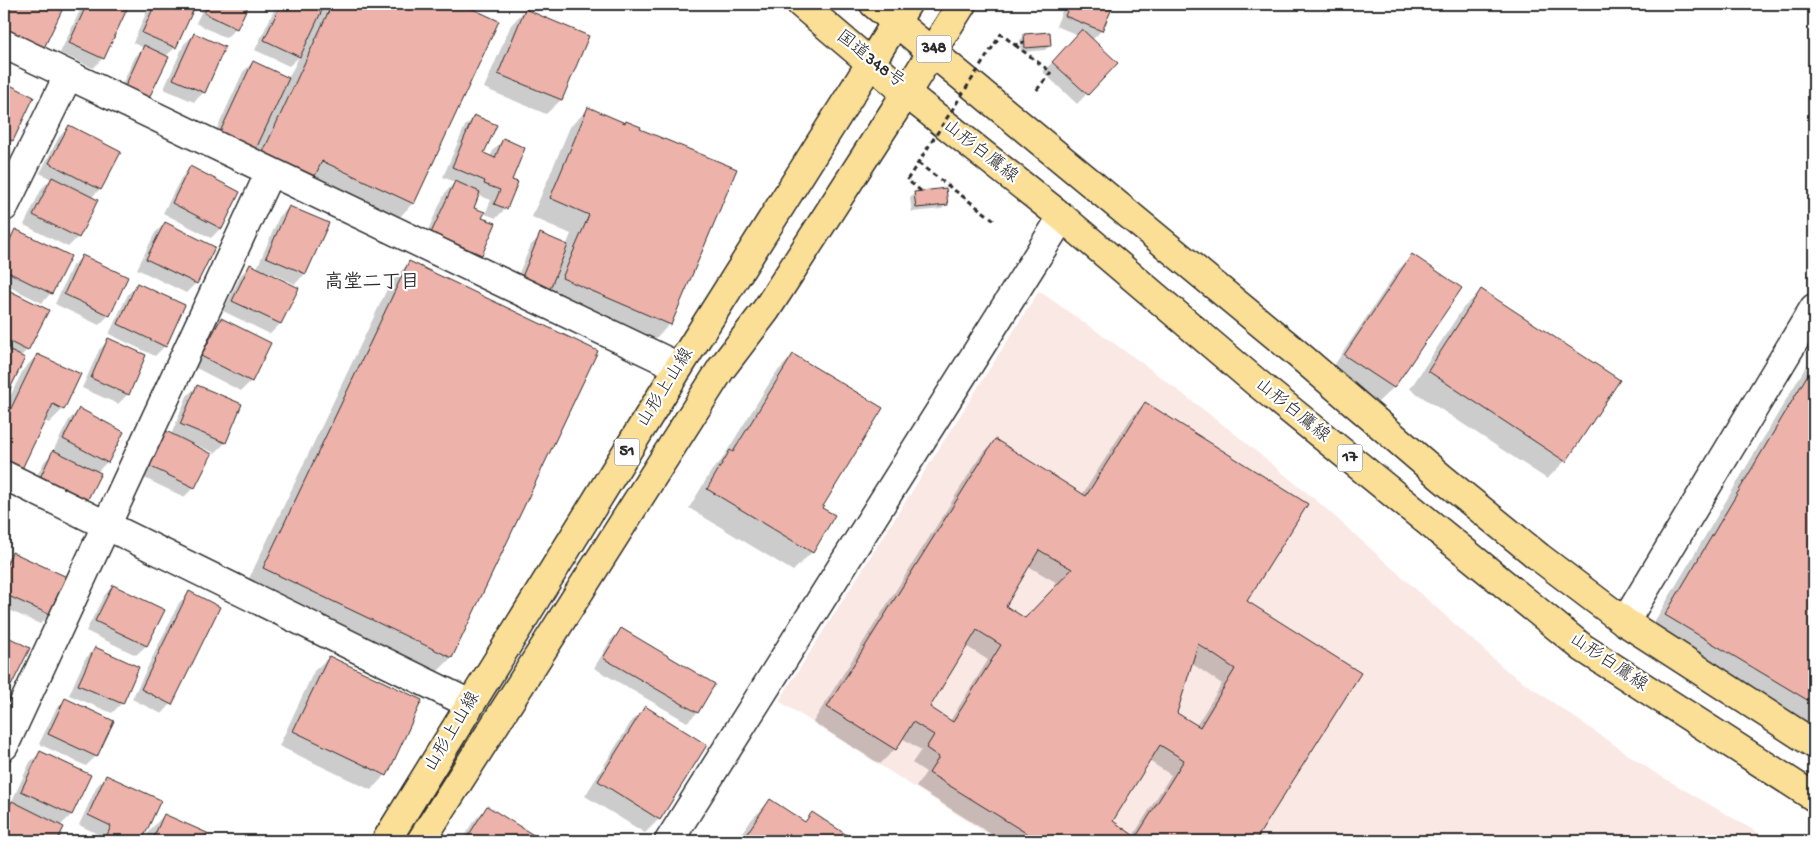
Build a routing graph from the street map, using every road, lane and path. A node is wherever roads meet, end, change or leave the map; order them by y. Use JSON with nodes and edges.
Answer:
{"nodes":[{"id":1,"x":801,"y":4,"type":"edge"},
{"id":2,"x":874,"y":4,"type":"edge"},
{"id":3,"x":962,"y":4,"type":"edge"},
{"id":4,"x":902,"y":13,"type":"edge"},
{"id":5,"x":1024,"y":42,"type":"dead end"},
{"id":6,"x":4,"y":44,"type":"edge"},
{"id":7,"x":1015,"y":45,"type":"junction"},
{"id":8,"x":932,"y":52,"type":"junction"},
{"id":9,"x":870,"y":64,"type":"junction"},
{"id":10,"x":68,"y":76,"type":"junction"},
{"id":11,"x":1036,"y":91,"type":"dead end"},
{"id":12,"x":906,"y":93,"type":"junction"},
{"id":13,"x":918,"y":163,"type":"junction"},
{"id":14,"x":270,"y":172,"type":"junction"},
{"id":15,"x":921,"y":191,"type":"dead end"},
{"id":16,"x":4,"y":207,"type":"edge"},
{"id":17,"x":1062,"y":217,"type":"junction"},
{"id":18,"x":997,"y":222,"type":"dead end"},
{"id":19,"x":1814,"y":308,"type":"edge"},
{"id":20,"x":679,"y":367,"type":"junction"},
{"id":21,"x":4,"y":475,"type":"edge"},
{"id":22,"x":105,"y":525,"type":"junction"},
{"id":23,"x":1626,"y":622,"type":"junction"},
{"id":24,"x":470,"y":704,"type":"junction"},
{"id":25,"x":1814,"y":744,"type":"edge"},
{"id":26,"x":4,"y":746,"type":"edge"},
{"id":27,"x":1814,"y":797,"type":"edge"},
{"id":28,"x":386,"y":841,"type":"edge"},
{"id":29,"x":421,"y":841,"type":"edge"},
{"id":30,"x":669,"y":841,"type":"edge"}],
"edges":[{"from":1,"to":9,"type":"main road","name":"国道348号"},
{"from":2,"to":4,"type":"main road","number":"348"},
{"from":3,"to":8,"type":"main road","name":"国道348号","number":"348"},
{"from":4,"to":8,"type":"main road","number":"348"},
{"from":4,"to":9,"type":"main road","number":"348"},
{"from":5,"to":7,"type":"path","bridge":true},
{"from":6,"to":10,"type":"lane"},
{"from":7,"to":11,"type":"path"},
{"from":7,"to":13,"type":"path","bridge":true},
{"from":8,"to":12,"type":"main road","name":"国道348号","number":"348"},
{"from":8,"to":23,"type":"main road"},
{"from":9,"to":12,"type":"main road","name":"国道348号"},
{"from":9,"to":20,"type":"main road","name":"山形上山線","number":"51"},
{"from":10,"to":14,"type":"lane"},
{"from":10,"to":16,"type":"lane"},
{"from":12,"to":17,"type":"main road","name":"山形白鷹線","number":"17"},
{"from":12,"to":29,"type":"main road","name":"山形上山線","number":"51"},
{"from":13,"to":15,"type":"path","bridge":true},
{"from":13,"to":18,"type":"path"},
{"from":14,"to":20,"type":"lane"},
{"from":14,"to":22,"type":"lane"},
{"from":17,"to":27,"type":"main road","name":"山形白鷹線","number":"17"},
{"from":17,"to":30,"type":"lane"},
{"from":19,"to":23,"type":"lane"},
{"from":20,"to":24,"type":"main road","name":"山形上山線","number":"51"},
{"from":21,"to":22,"type":"lane"},
{"from":22,"to":24,"type":"lane"},
{"from":22,"to":26,"type":"lane"},
{"from":23,"to":25,"type":"main road"},
{"from":24,"to":28,"type":"main road","name":"山形上山線","number":"51"}]}
